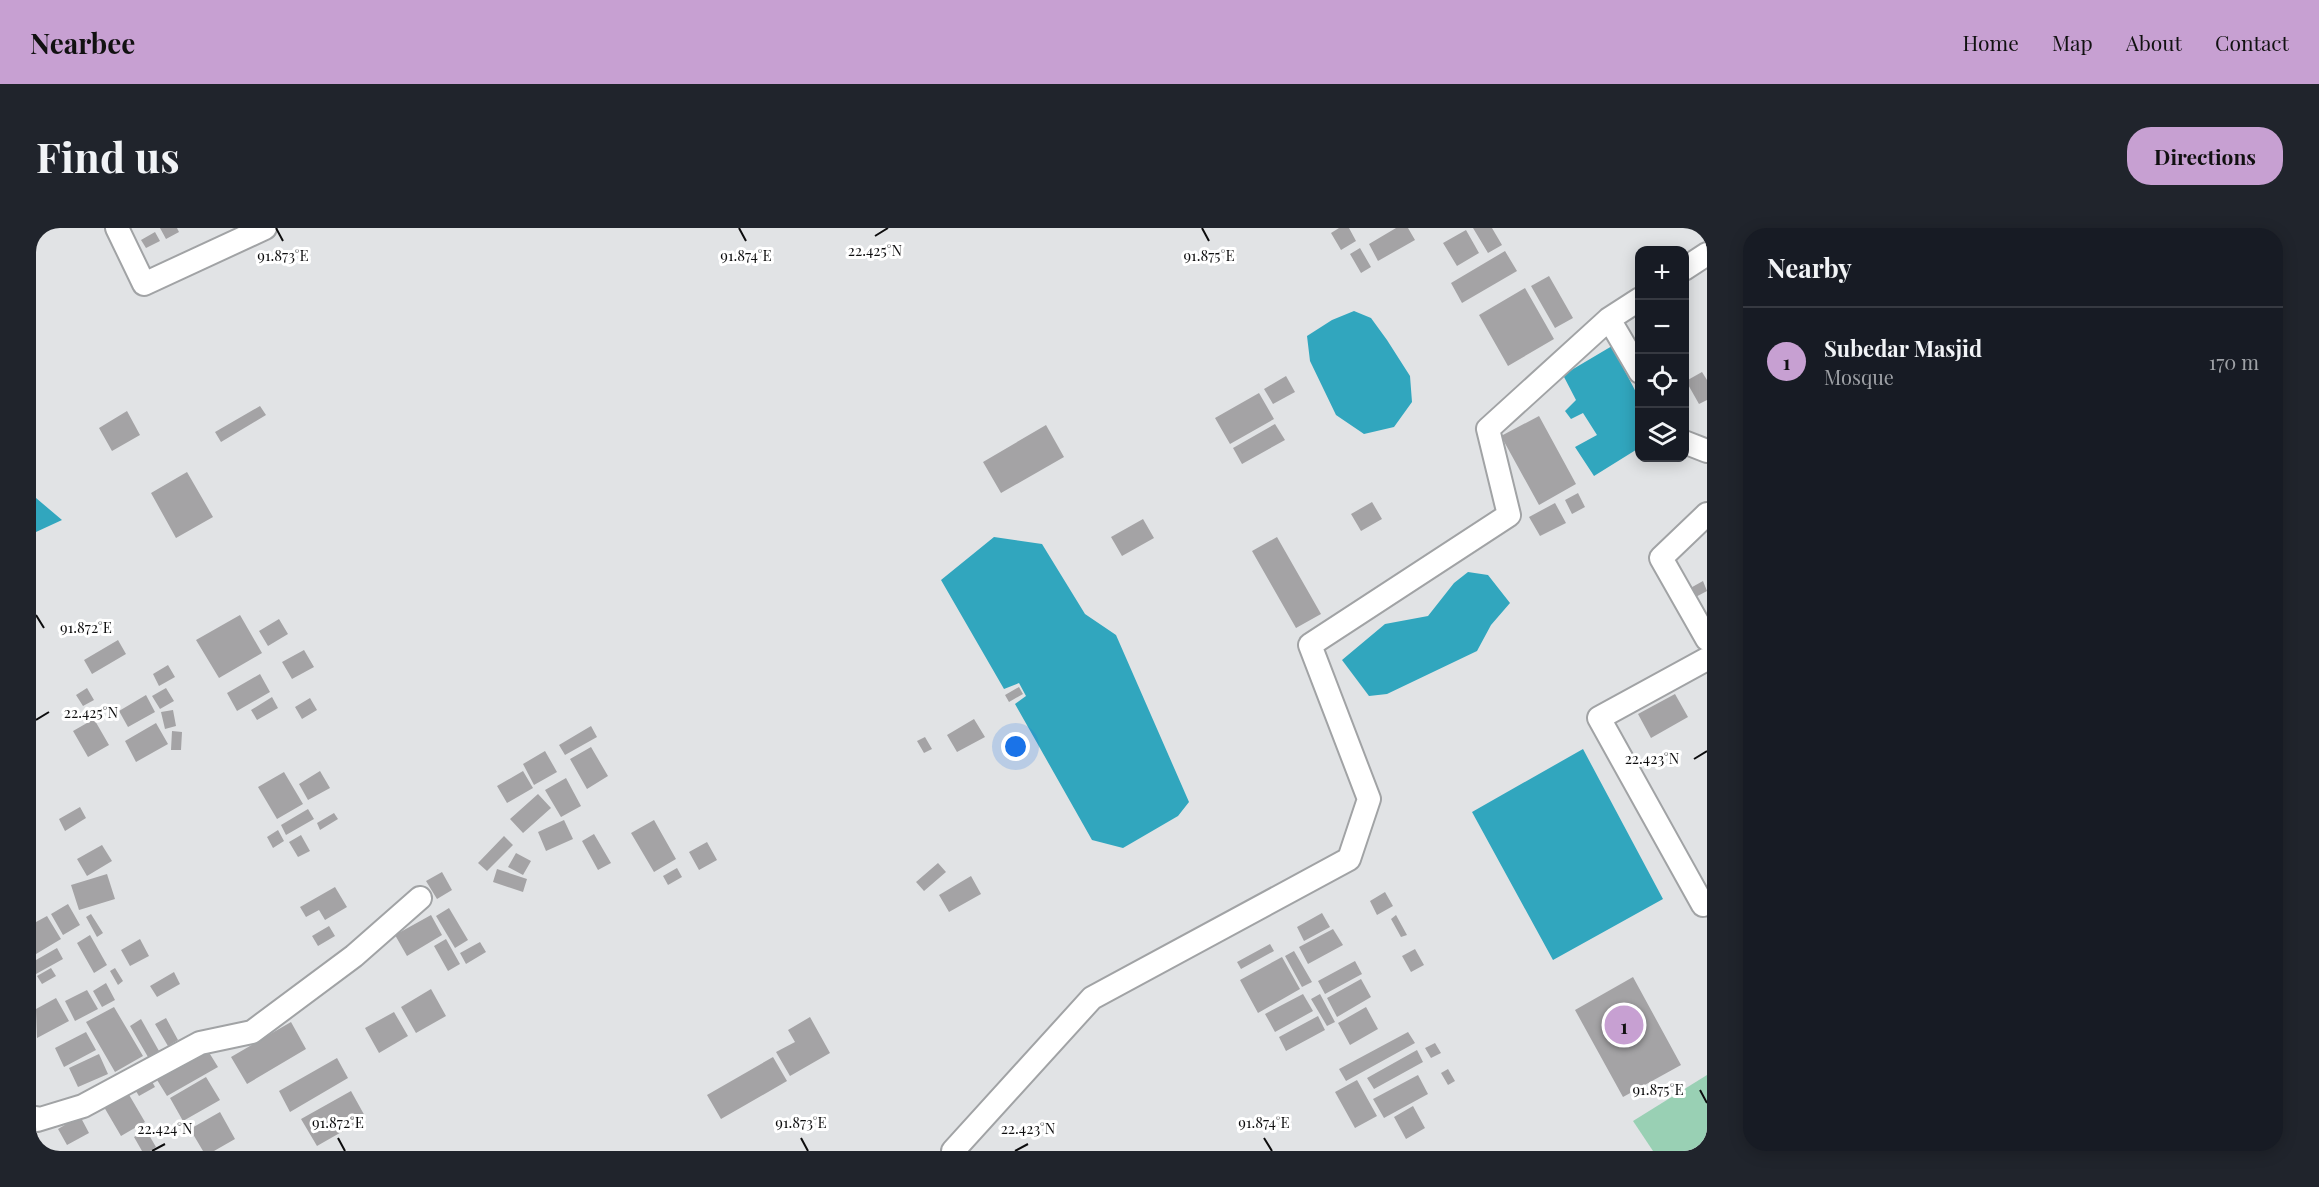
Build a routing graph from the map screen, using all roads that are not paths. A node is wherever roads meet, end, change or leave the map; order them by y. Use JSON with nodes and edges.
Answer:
{"nodes":[{"id":1,"x":117,"y":228,"type":"edge"},
{"id":2,"x":265,"y":228,"type":"edge"},
{"id":3,"x":1707,"y":254,"type":"edge"},
{"id":4,"x":1689,"y":266,"type":"edge"},
{"id":5,"x":1638,"y":300,"type":"edge"},
{"id":6,"x":1609,"y":319,"type":"junction"},
{"id":7,"x":1635,"y":363,"type":"edge"},
{"id":8,"x":1689,"y":444,"type":"edge"},
{"id":9,"x":1707,"y":451,"type":"edge"},
{"id":10,"x":1707,"y":514,"type":"edge"},
{"id":11,"x":1707,"y":639,"type":"edge"},
{"id":12,"x":1707,"y":659,"type":"edge"},
{"id":13,"x":420,"y":898,"type":"dead end"},
{"id":14,"x":1707,"y":904,"type":"edge"},
{"id":15,"x":36,"y":1118,"type":"edge"},
{"id":16,"x":953,"y":1151,"type":"edge"}],
"edges":[{"from":1,"to":2,"type":"street"},
{"from":3,"to":4,"type":"street"},
{"from":5,"to":6,"type":"street"},
{"from":6,"to":7,"type":"street"},
{"from":6,"to":16,"type":"street"},
{"from":8,"to":9,"type":"street"},
{"from":10,"to":11,"type":"street"},
{"from":12,"to":14,"type":"street"},
{"from":13,"to":15,"type":"street"}]}
